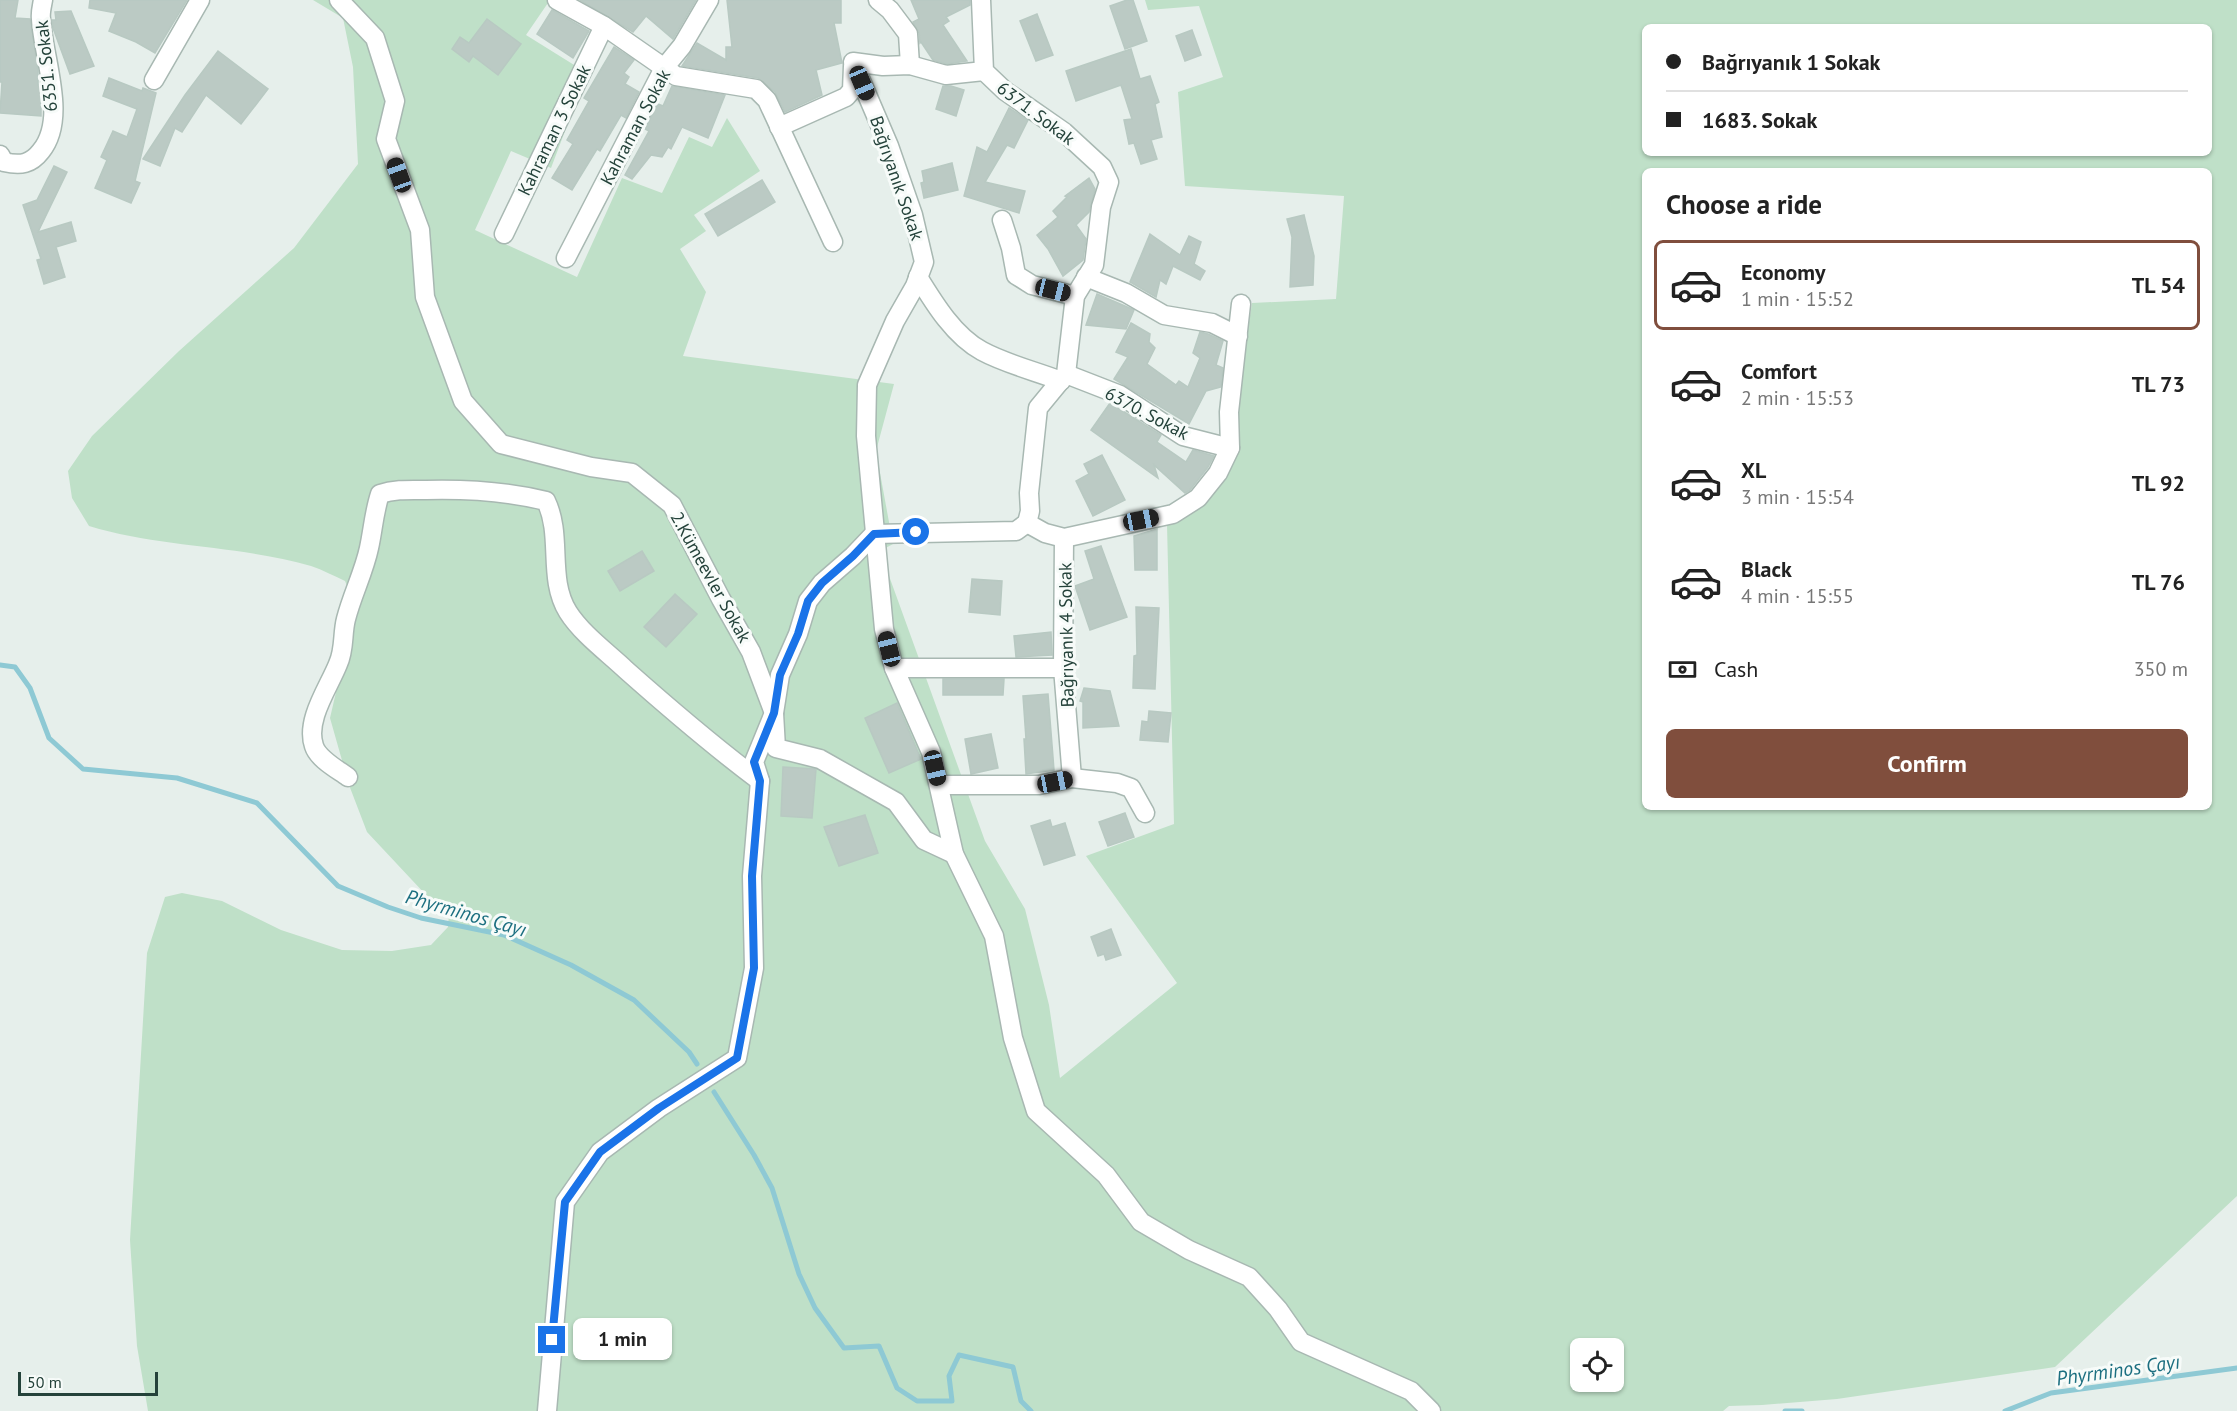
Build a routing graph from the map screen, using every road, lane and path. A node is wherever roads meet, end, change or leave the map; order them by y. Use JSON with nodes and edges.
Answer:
{"nodes":[{"id":1,"x":43,"y":0,"type":"edge"},
{"id":2,"x":200,"y":0,"type":"edge"},
{"id":3,"x":339,"y":0,"type":"edge"},
{"id":4,"x":557,"y":0,"type":"edge"},
{"id":5,"x":709,"y":0,"type":"edge"},
{"id":6,"x":878,"y":0,"type":"edge"},
{"id":7,"x":981,"y":0,"type":"edge"},
{"id":8,"x":604,"y":26,"type":"junction"},
{"id":9,"x":853,"y":62,"type":"junction"},
{"id":10,"x":910,"y":65,"type":"junction"},
{"id":11,"x":664,"y":69,"type":"junction"},
{"id":12,"x":984,"y":71,"type":"junction"},
{"id":13,"x":154,"y":80,"type":"dead end"},
{"id":14,"x":779,"y":127,"type":"junction"},
{"id":15,"x":0,"y":155,"type":"edge"},
{"id":16,"x":1002,"y":220,"type":"dead end"},
{"id":17,"x":504,"y":234,"type":"dead end"},
{"id":18,"x":833,"y":242,"type":"dead end"},
{"id":19,"x":566,"y":258,"type":"dead end"},
{"id":20,"x":918,"y":277,"type":"junction"},
{"id":21,"x":1086,"y":277,"type":"junction"},
{"id":22,"x":1075,"y":296,"type":"junction"},
{"id":23,"x":1241,"y":304,"type":"dead end"},
{"id":24,"x":1238,"y":336,"type":"junction"},
{"id":25,"x":1063,"y":377,"type":"junction"},
{"id":26,"x":1230,"y":448,"type":"junction"},
{"id":27,"x":1027,"y":523,"type":"junction"},
{"id":28,"x":874,"y":534,"type":"junction"},
{"id":29,"x":1064,"y":538,"type":"junction"},
{"id":30,"x":894,"y":668,"type":"junction"},
{"id":31,"x":1063,"y":668,"type":"junction"},
{"id":32,"x":774,"y":713,"type":"junction"},
{"id":33,"x":348,"y":777,"type":"dead end"},
{"id":34,"x":1072,"y":778,"type":"junction"},
{"id":35,"x":760,"y":781,"type":"junction"},
{"id":36,"x":939,"y":785,"type":"junction"},
{"id":37,"x":1146,"y":813,"type":"dead end"},
{"id":38,"x":954,"y":854,"type":"junction"},
{"id":39,"x":547,"y":1411,"type":"edge"},
{"id":40,"x":1431,"y":1411,"type":"edge"}],
"edges":[{"from":1,"to":15,"type":"street","name":"6351. Sokak"},
{"from":2,"to":13,"type":"street"},
{"from":3,"to":32,"type":"street","name":"2.Kümeevler Sokak"},
{"from":4,"to":8,"type":"street"},
{"from":5,"to":11,"type":"street","name":"Kahraman Sokak"},
{"from":6,"to":10,"type":"street"},
{"from":7,"to":12,"type":"street","name":"6371. Sokak"},
{"from":8,"to":11,"type":"street"},
{"from":8,"to":17,"type":"street","name":"Kahraman 3 Sokak"},
{"from":9,"to":10,"type":"street"},
{"from":9,"to":14,"type":"street"},
{"from":9,"to":20,"type":"street","name":"Bağrıyanık Sokak"},
{"from":10,"to":12,"type":"street"},
{"from":11,"to":14,"type":"street"},
{"from":11,"to":19,"type":"street","name":"Kahraman Sokak"},
{"from":12,"to":21,"type":"street","name":"6371. Sokak"},
{"from":14,"to":18,"type":"street"},
{"from":16,"to":22,"type":"street"},
{"from":20,"to":25,"type":"street","name":"6370. Sokak"},
{"from":20,"to":28,"type":"street","name":"Bağrıyanık Sokak"},
{"from":21,"to":22,"type":"street"},
{"from":21,"to":24,"type":"street"},
{"from":22,"to":25,"type":"street"},
{"from":23,"to":24,"type":"street"},
{"from":24,"to":26,"type":"street"},
{"from":25,"to":26,"type":"street","name":"6370. Sokak"},
{"from":25,"to":27,"type":"street"},
{"from":26,"to":29,"type":"street"},
{"from":27,"to":28,"type":"street"},
{"from":27,"to":29,"type":"street"},
{"from":28,"to":30,"type":"street","name":"Bağrıyanık Sokak"},
{"from":28,"to":32,"type":"street"},
{"from":29,"to":31,"type":"street","name":"Bağrıyanık 4 Sokak"},
{"from":30,"to":31,"type":"street"},
{"from":30,"to":36,"type":"street","name":"Bağrıyanık Sokak"},
{"from":31,"to":34,"type":"street","name":"Bağrıyanık 4 Sokak"},
{"from":32,"to":35,"type":"street"},
{"from":32,"to":38,"type":"street","name":"2.Kümeevler Sokak"},
{"from":33,"to":35,"type":"street"},
{"from":34,"to":36,"type":"street"},
{"from":34,"to":37,"type":"street"},
{"from":35,"to":39,"type":"street"},
{"from":36,"to":38,"type":"street","name":"Bağrıyanık Sokak"},
{"from":38,"to":40,"type":"street","name":"Bağrıyanık Sokak"}]}
